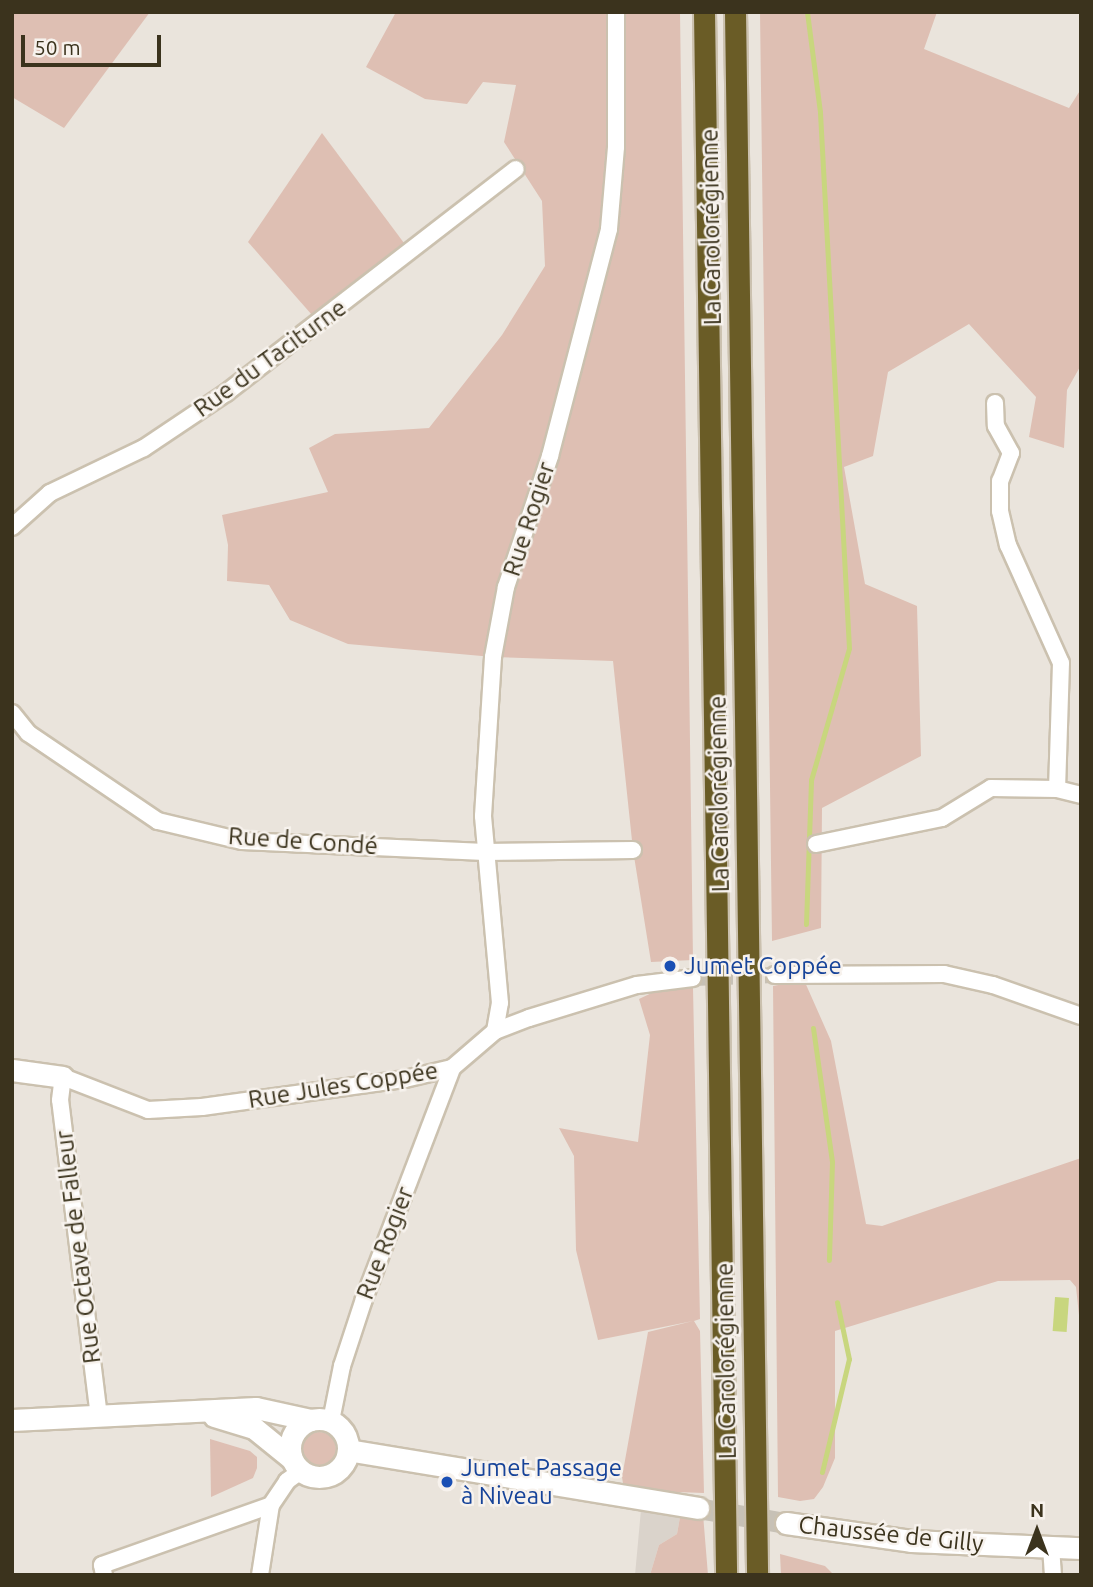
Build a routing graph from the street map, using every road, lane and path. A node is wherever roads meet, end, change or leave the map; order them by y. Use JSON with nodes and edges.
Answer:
{"nodes":[{"id":1,"x":615,"y":12,"type":"edge"},
{"id":2,"x":704,"y":12,"type":"edge"},
{"id":3,"x":734,"y":12,"type":"edge"},
{"id":4,"x":516,"y":169,"type":"dead end"},
{"id":5,"x":995,"y":403,"type":"dead end"},
{"id":6,"x":12,"y":527,"type":"edge"},
{"id":7,"x":12,"y":713,"type":"edge"},
{"id":8,"x":1058,"y":789,"type":"junction"},
{"id":9,"x":1081,"y":795,"type":"edge"},
{"id":10,"x":816,"y":844,"type":"dead end"},
{"id":11,"x":633,"y":850,"type":"dead end"},
{"id":12,"x":485,"y":852,"type":"junction"},
{"id":13,"x":775,"y":975,"type":"tunnel mouth"},
{"id":14,"x":693,"y":978,"type":"tunnel mouth"},
{"id":15,"x":1081,"y":1016,"type":"edge"},
{"id":16,"x":495,"y":1031,"type":"junction"},
{"id":17,"x":452,"y":1068,"type":"junction"},
{"id":18,"x":12,"y":1070,"type":"edge"},
{"id":19,"x":63,"y":1077,"type":"junction"},
{"id":20,"x":195,"y":1413,"type":"junction"},
{"id":21,"x":99,"y":1417,"type":"junction"},
{"id":22,"x":12,"y":1420,"type":"edge"},
{"id":23,"x":321,"y":1421,"type":"junction"},
{"id":24,"x":348,"y":1450,"type":"junction"},
{"id":25,"x":296,"y":1465,"type":"junction"},
{"id":26,"x":271,"y":1505,"type":"junction"},
{"id":27,"x":698,"y":1508,"type":"tunnel mouth"},
{"id":28,"x":786,"y":1523,"type":"tunnel mouth"},
{"id":29,"x":1051,"y":1547,"type":"junction"},
{"id":30,"x":1081,"y":1548,"type":"edge"},
{"id":31,"x":104,"y":1575,"type":"edge"},
{"id":32,"x":260,"y":1575,"type":"edge"},
{"id":33,"x":726,"y":1575,"type":"edge"},
{"id":34,"x":757,"y":1575,"type":"edge"},
{"id":35,"x":1053,"y":1575,"type":"edge"}],
"edges":[{"from":1,"to":12,"type":"street","name":"Rue Rogier"},
{"from":2,"to":33,"type":"highway","name":"La Carolorégienne"},
{"from":3,"to":34,"type":"highway","name":"La Carolorégienne"},
{"from":4,"to":6,"type":"street","name":"Rue du Taciturne"},
{"from":5,"to":8,"type":"street"},
{"from":7,"to":12,"type":"street","name":"Rue de Condé"},
{"from":8,"to":9,"type":"street"},
{"from":8,"to":10,"type":"street"},
{"from":11,"to":12,"type":"street","name":"Rue de Condé"},
{"from":12,"to":16,"type":"street","name":"Rue Rogier"},
{"from":13,"to":15,"type":"street"},
{"from":14,"to":16,"type":"street","name":"Rue Jules Coppée"},
{"from":16,"to":17,"type":"street","name":"Rue Jules Coppée"},
{"from":17,"to":19,"type":"street","name":"Rue Jules Coppée"},
{"from":17,"to":23,"type":"street","name":"Rue Rogier"},
{"from":18,"to":19,"type":"street"},
{"from":19,"to":21,"type":"street","name":"Rue Octave de Falleur"},
{"from":20,"to":21,"type":"street"},
{"from":20,"to":23,"type":"street"},
{"from":20,"to":25,"type":"street"},
{"from":21,"to":22,"type":"street"},
{"from":23,"to":24,"type":"street"},
{"from":23,"to":25,"type":"street"},
{"from":24,"to":25,"type":"street"},
{"from":24,"to":27,"type":"street"},
{"from":25,"to":26,"type":"street"},
{"from":26,"to":31,"type":"street"},
{"from":26,"to":32,"type":"street"},
{"from":28,"to":29,"type":"street","name":"Chaussée de Gilly"},
{"from":29,"to":30,"type":"street","name":"Chaussée de Gilly"},
{"from":29,"to":35,"type":"street"}]}
